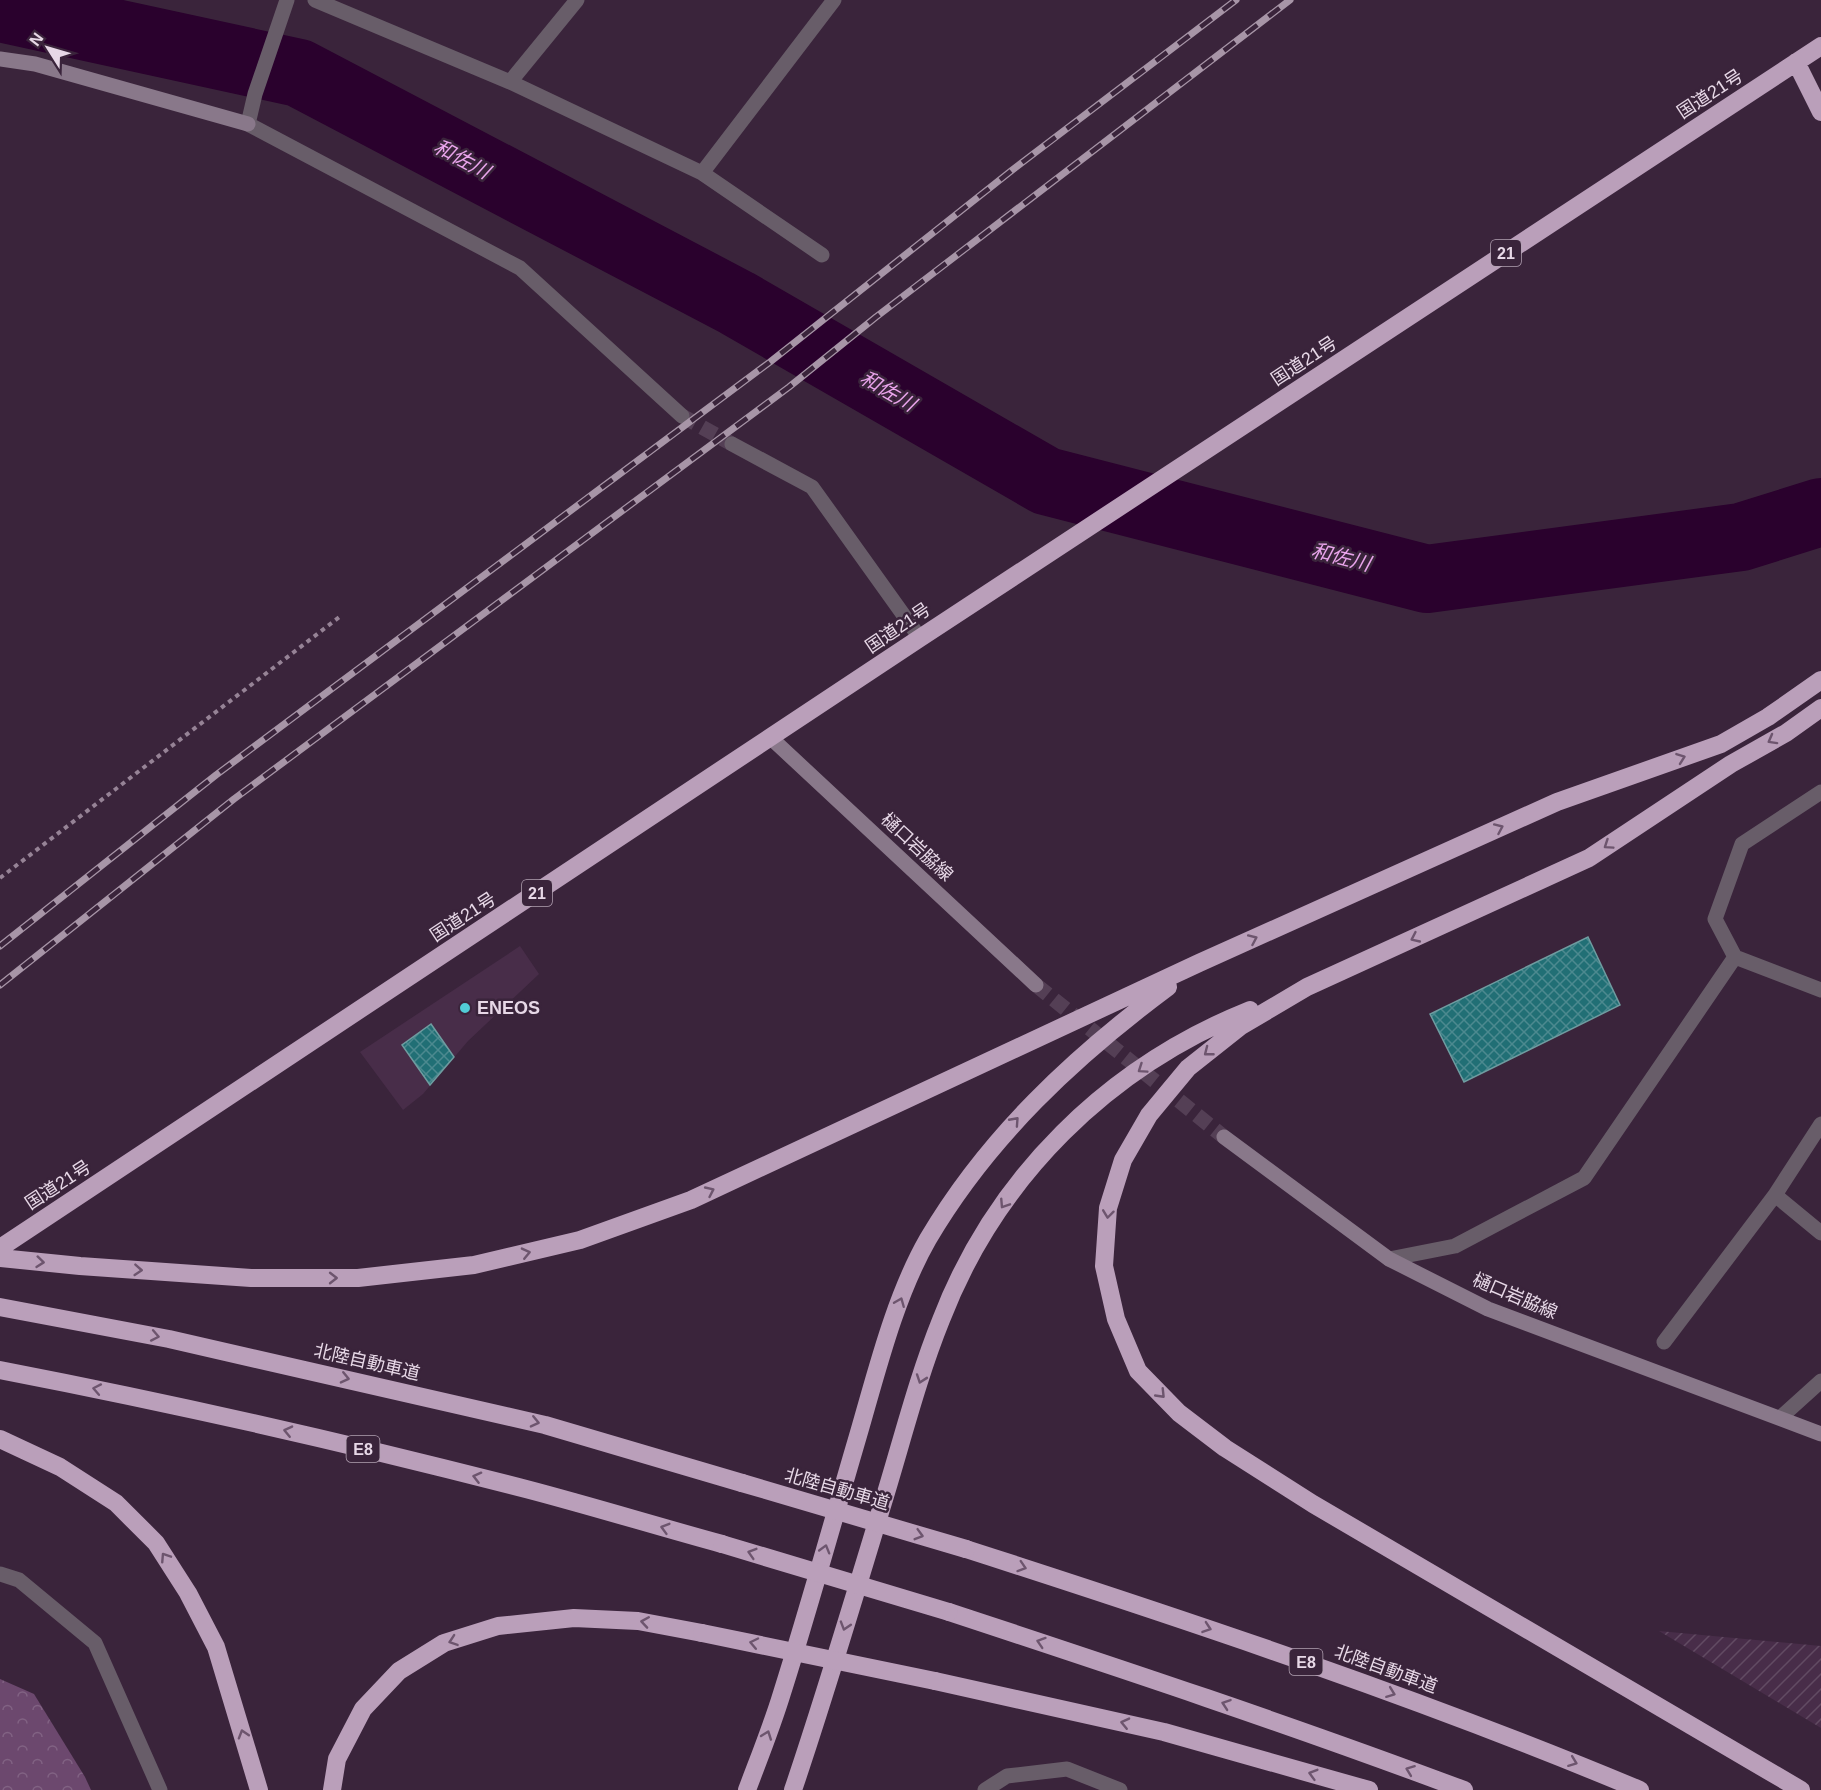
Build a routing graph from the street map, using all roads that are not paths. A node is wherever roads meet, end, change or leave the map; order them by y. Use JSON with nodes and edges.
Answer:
{"nodes":[{"id":1,"x":287,"y":0,"type":"edge"},
{"id":2,"x":315,"y":0,"type":"edge"},
{"id":3,"x":577,"y":0,"type":"edge"},
{"id":4,"x":834,"y":0,"type":"edge"},
{"id":5,"x":1821,"y":46,"type":"edge"},
{"id":6,"x":0,"y":59,"type":"edge"},
{"id":7,"x":1796,"y":63,"type":"junction"},
{"id":8,"x":510,"y":82,"type":"junction"},
{"id":9,"x":1821,"y":94,"type":"edge"},
{"id":10,"x":1821,"y":112,"type":"edge"},
{"id":11,"x":248,"y":124,"type":"junction"},
{"id":12,"x":702,"y":173,"type":"junction"},
{"id":13,"x":822,"y":255,"type":"dead end"},
{"id":14,"x":682,"y":416,"type":"tunnel mouth"},
{"id":15,"x":732,"y":444,"type":"tunnel mouth"},
{"id":16,"x":920,"y":638,"type":"junction"},
{"id":17,"x":1821,"y":680,"type":"edge"},
{"id":18,"x":1821,"y":708,"type":"edge"},
{"id":19,"x":771,"y":738,"type":"junction"},
{"id":20,"x":1821,"y":792,"type":"edge"},
{"id":21,"x":1735,"y":957,"type":"junction"},
{"id":22,"x":1199,"y":963,"type":"junction"},
{"id":23,"x":1036,"y":985,"type":"tunnel mouth"},
{"id":24,"x":1307,"y":987,"type":"junction"},
{"id":25,"x":1821,"y":990,"type":"edge"},
{"id":26,"x":1821,"y":1124,"type":"edge"},
{"id":27,"x":1224,"y":1137,"type":"tunnel mouth"},
{"id":28,"x":1775,"y":1195,"type":"junction"},
{"id":29,"x":1821,"y":1233,"type":"edge"},
{"id":30,"x":0,"y":1248,"type":"edge"},
{"id":31,"x":0,"y":1257,"type":"edge"},
{"id":32,"x":1389,"y":1259,"type":"junction"},
{"id":33,"x":0,"y":1307,"type":"edge"},
{"id":34,"x":1664,"y":1342,"type":"dead end"},
{"id":35,"x":0,"y":1370,"type":"edge"},
{"id":36,"x":1821,"y":1382,"type":"edge"},
{"id":37,"x":1780,"y":1418,"type":"junction"},
{"id":38,"x":1821,"y":1434,"type":"edge"},
{"id":39,"x":0,"y":1439,"type":"edge"},
{"id":40,"x":0,"y":1574,"type":"edge"},
{"id":41,"x":160,"y":1790,"type":"edge"},
{"id":42,"x":259,"y":1790,"type":"edge"},
{"id":43,"x":332,"y":1790,"type":"edge"},
{"id":44,"x":747,"y":1790,"type":"edge"},
{"id":45,"x":793,"y":1790,"type":"edge"},
{"id":46,"x":985,"y":1790,"type":"edge"},
{"id":47,"x":1120,"y":1790,"type":"edge"},
{"id":48,"x":1370,"y":1790,"type":"edge"},
{"id":49,"x":1464,"y":1790,"type":"edge"},
{"id":50,"x":1640,"y":1790,"type":"edge"},
{"id":51,"x":1801,"y":1790,"type":"edge"}],
"edges":[{"from":1,"to":11,"type":"street"},
{"from":2,"to":8,"type":"street"},
{"from":3,"to":8,"type":"street"},
{"from":4,"to":12,"type":"street"},
{"from":5,"to":7,"type":"highway","name":"国道21号","number":"21"},
{"from":6,"to":11,"type":"main road"},
{"from":7,"to":9,"type":"highway"},
{"from":7,"to":10,"type":"highway"},
{"from":7,"to":16,"type":"highway","name":"国道21号","number":"21"},
{"from":8,"to":12,"type":"street"},
{"from":11,"to":14,"type":"street"},
{"from":12,"to":13,"type":"street"},
{"from":15,"to":16,"type":"street"},
{"from":16,"to":19,"type":"highway","name":"国道21号","number":"21"},
{"from":22,"to":17,"type":"highway","one_way":true},
{"from":18,"to":24,"type":"highway","one_way":true},
{"from":19,"to":23,"type":"main road","name":"樋口岩脇線"},
{"from":19,"to":30,"type":"highway","name":"国道21号","number":"21"},
{"from":20,"to":21,"type":"street"},
{"from":21,"to":25,"type":"street"},
{"from":21,"to":32,"type":"street"},
{"from":31,"to":22,"type":"highway","one_way":true},
{"from":44,"to":22,"type":"highway","one_way":true},
{"from":24,"to":45,"type":"highway","one_way":true},
{"from":24,"to":51,"type":"highway","one_way":true},
{"from":26,"to":28,"type":"street"},
{"from":27,"to":32,"type":"main road","name":"樋口岩脇線"},
{"from":28,"to":29,"type":"street"},
{"from":28,"to":34,"type":"street"},
{"from":32,"to":37,"type":"main road","name":"樋口岩脇線"},
{"from":33,"to":50,"type":"highway","name":"北陸自動車道","number":"E8","one_way":true,"bridge":true},
{"from":49,"to":35,"type":"highway","number":"E8","one_way":true,"bridge":true},
{"from":36,"to":37,"type":"street"},
{"from":37,"to":38,"type":"main road","name":"樋口岩脇線"},
{"from":42,"to":39,"type":"highway","one_way":true},
{"from":40,"to":41,"type":"street"},
{"from":48,"to":43,"type":"highway","one_way":true,"bridge":true},
{"from":46,"to":47,"type":"street"}]}
